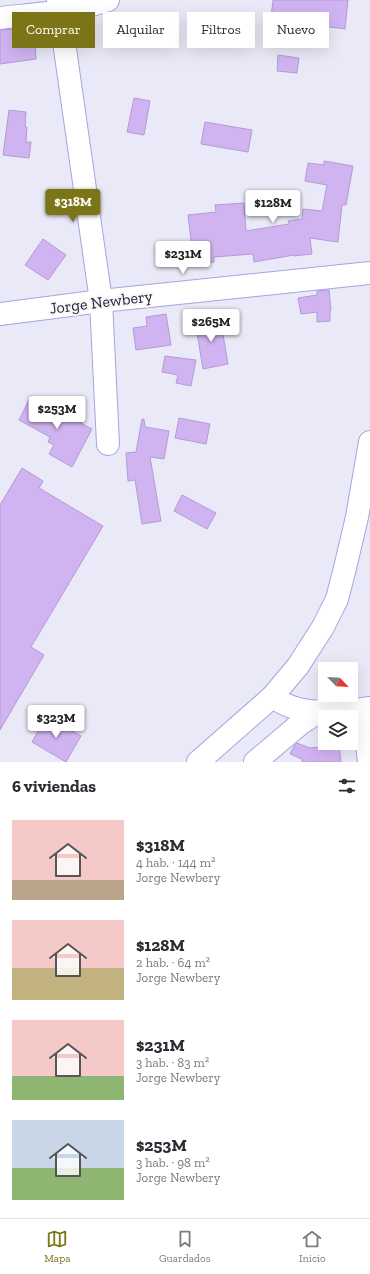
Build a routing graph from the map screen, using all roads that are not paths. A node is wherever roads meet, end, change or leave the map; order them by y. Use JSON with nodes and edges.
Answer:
{"nodes":[{"id":1,"x":108,"y":0,"type":"edge"},
{"id":2,"x":58,"y":6,"type":"edge"},
{"id":3,"x":0,"y":18,"type":"edge"},
{"id":4,"x":370,"y":273,"type":"edge"},
{"id":5,"x":101,"y":301,"type":"junction"},
{"id":6,"x":0,"y":314,"type":"edge"},
{"id":7,"x":370,"y":442,"type":"edge"},
{"id":8,"x":108,"y":444,"type":"dead end"},
{"id":9,"x":272,"y":697,"type":"junction"},
{"id":10,"x":366,"y":708,"type":"edge"},
{"id":11,"x":349,"y":710,"type":"edge"},
{"id":12,"x":318,"y":711,"type":"edge"},
{"id":13,"x":318,"y":712,"type":"edge"},
{"id":14,"x":198,"y":762,"type":"edge"},
{"id":15,"x":255,"y":762,"type":"edge"},
{"id":16,"x":369,"y":762,"type":"edge"}],
"edges":[{"from":1,"to":2,"type":"street"},
{"from":2,"to":3,"type":"street"},
{"from":2,"to":5,"type":"street"},
{"from":4,"to":5,"type":"street","name":"Jorge Newbery"},
{"from":5,"to":6,"type":"street","name":"Jorge Newbery"},
{"from":5,"to":8,"type":"street"},
{"from":7,"to":9,"type":"street"},
{"from":9,"to":12,"type":"street"},
{"from":9,"to":14,"type":"street"},
{"from":10,"to":11,"type":"street"},
{"from":10,"to":16,"type":"street"},
{"from":13,"to":15,"type":"street"}]}
